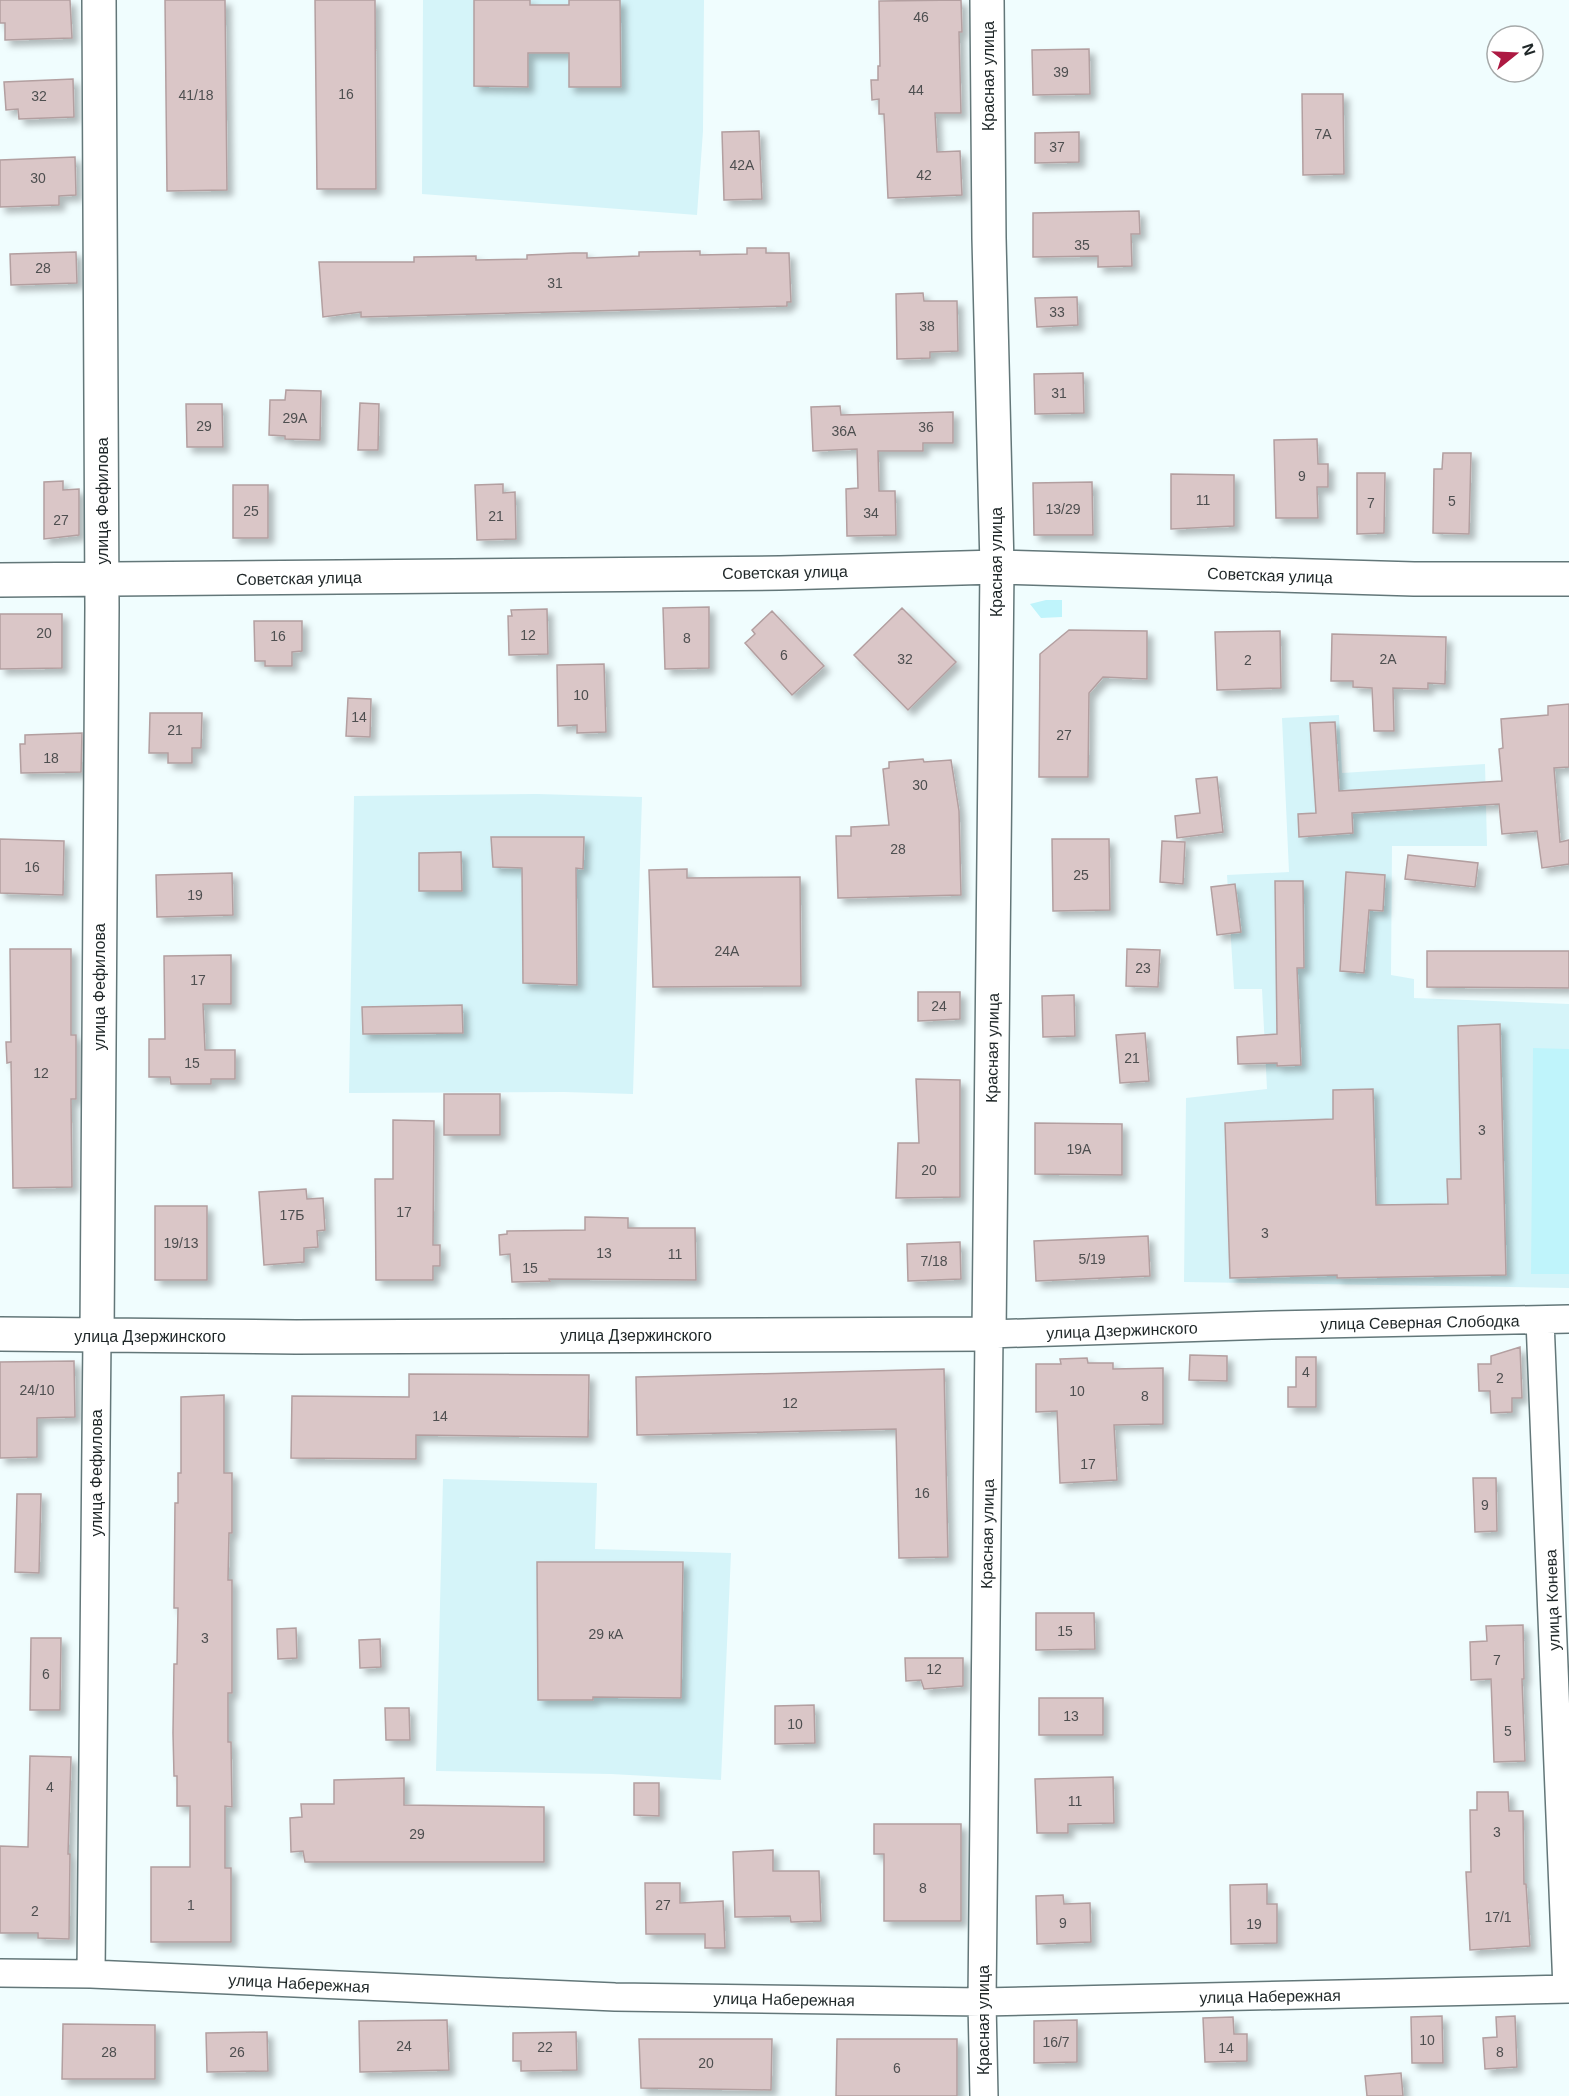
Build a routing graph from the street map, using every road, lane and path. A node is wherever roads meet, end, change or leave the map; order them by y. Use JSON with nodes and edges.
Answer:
{"nodes":[{"id":1,"x":99,"y":0,"type":"edge"},
{"id":2,"x":987,"y":0,"type":"edge"},
{"id":3,"x":997,"y":567,"type":"junction"},
{"id":4,"x":1569,"y":579,"type":"edge"},
{"id":5,"x":0,"y":580,"type":"edge"},
{"id":6,"x":102,"y":580,"type":"junction"},
{"id":7,"x":1569,"y":1319,"type":"edge"},
{"id":8,"x":1540,"y":1320,"type":"junction"},
{"id":9,"x":1272,"y":1325,"type":"joint"},
{"id":10,"x":0,"y":1334,"type":"edge"},
{"id":11,"x":989,"y":1334,"type":"junction"},
{"id":12,"x":97,"y":1336,"type":"junction"},
{"id":13,"x":0,"y":1973,"type":"edge"},
{"id":14,"x":91,"y":1974,"type":"junction"},
{"id":15,"x":1568,"y":1989,"type":"edge"},
{"id":16,"x":982,"y":2002,"type":"junction"},
{"id":17,"x":984,"y":2096,"type":"edge"}],
"edges":[{"from":1,"to":6,"type":"main road","name":"улица Фефилова"},
{"from":2,"to":3,"type":"main road","name":"Красная улица"},
{"from":3,"to":4,"type":"main road","name":"Советская улица"},
{"from":3,"to":6,"type":"main road","name":"Советская улица"},
{"from":3,"to":11,"type":"main road","name":"Красная улица"},
{"from":5,"to":6,"type":"main road","name":"Советская улица"},
{"from":6,"to":12,"type":"main road","name":"улица Фефилова"},
{"from":7,"to":8,"type":"street","name":"улица Северная Слободка"},
{"from":8,"to":9,"type":"street","name":"улица Северная Слободка"},
{"from":8,"to":15,"type":"street","name":"улица Конева"},
{"from":9,"to":11,"type":"street","name":"улица Дзержинского"},
{"from":10,"to":12,"type":"main road","name":"улица Дзержинского"},
{"from":11,"to":12,"type":"main road","name":"улица Дзержинского"},
{"from":11,"to":16,"type":"street","name":"Красная улица"},
{"from":12,"to":14,"type":"street","name":"улица Фефилова"},
{"from":13,"to":14,"type":"street","name":"улица Набережная"},
{"from":14,"to":16,"type":"street","name":"улица Набережная"},
{"from":15,"to":16,"type":"street","name":"улица Набережная"},
{"from":16,"to":17,"type":"street","name":"Красная улица"}]}
